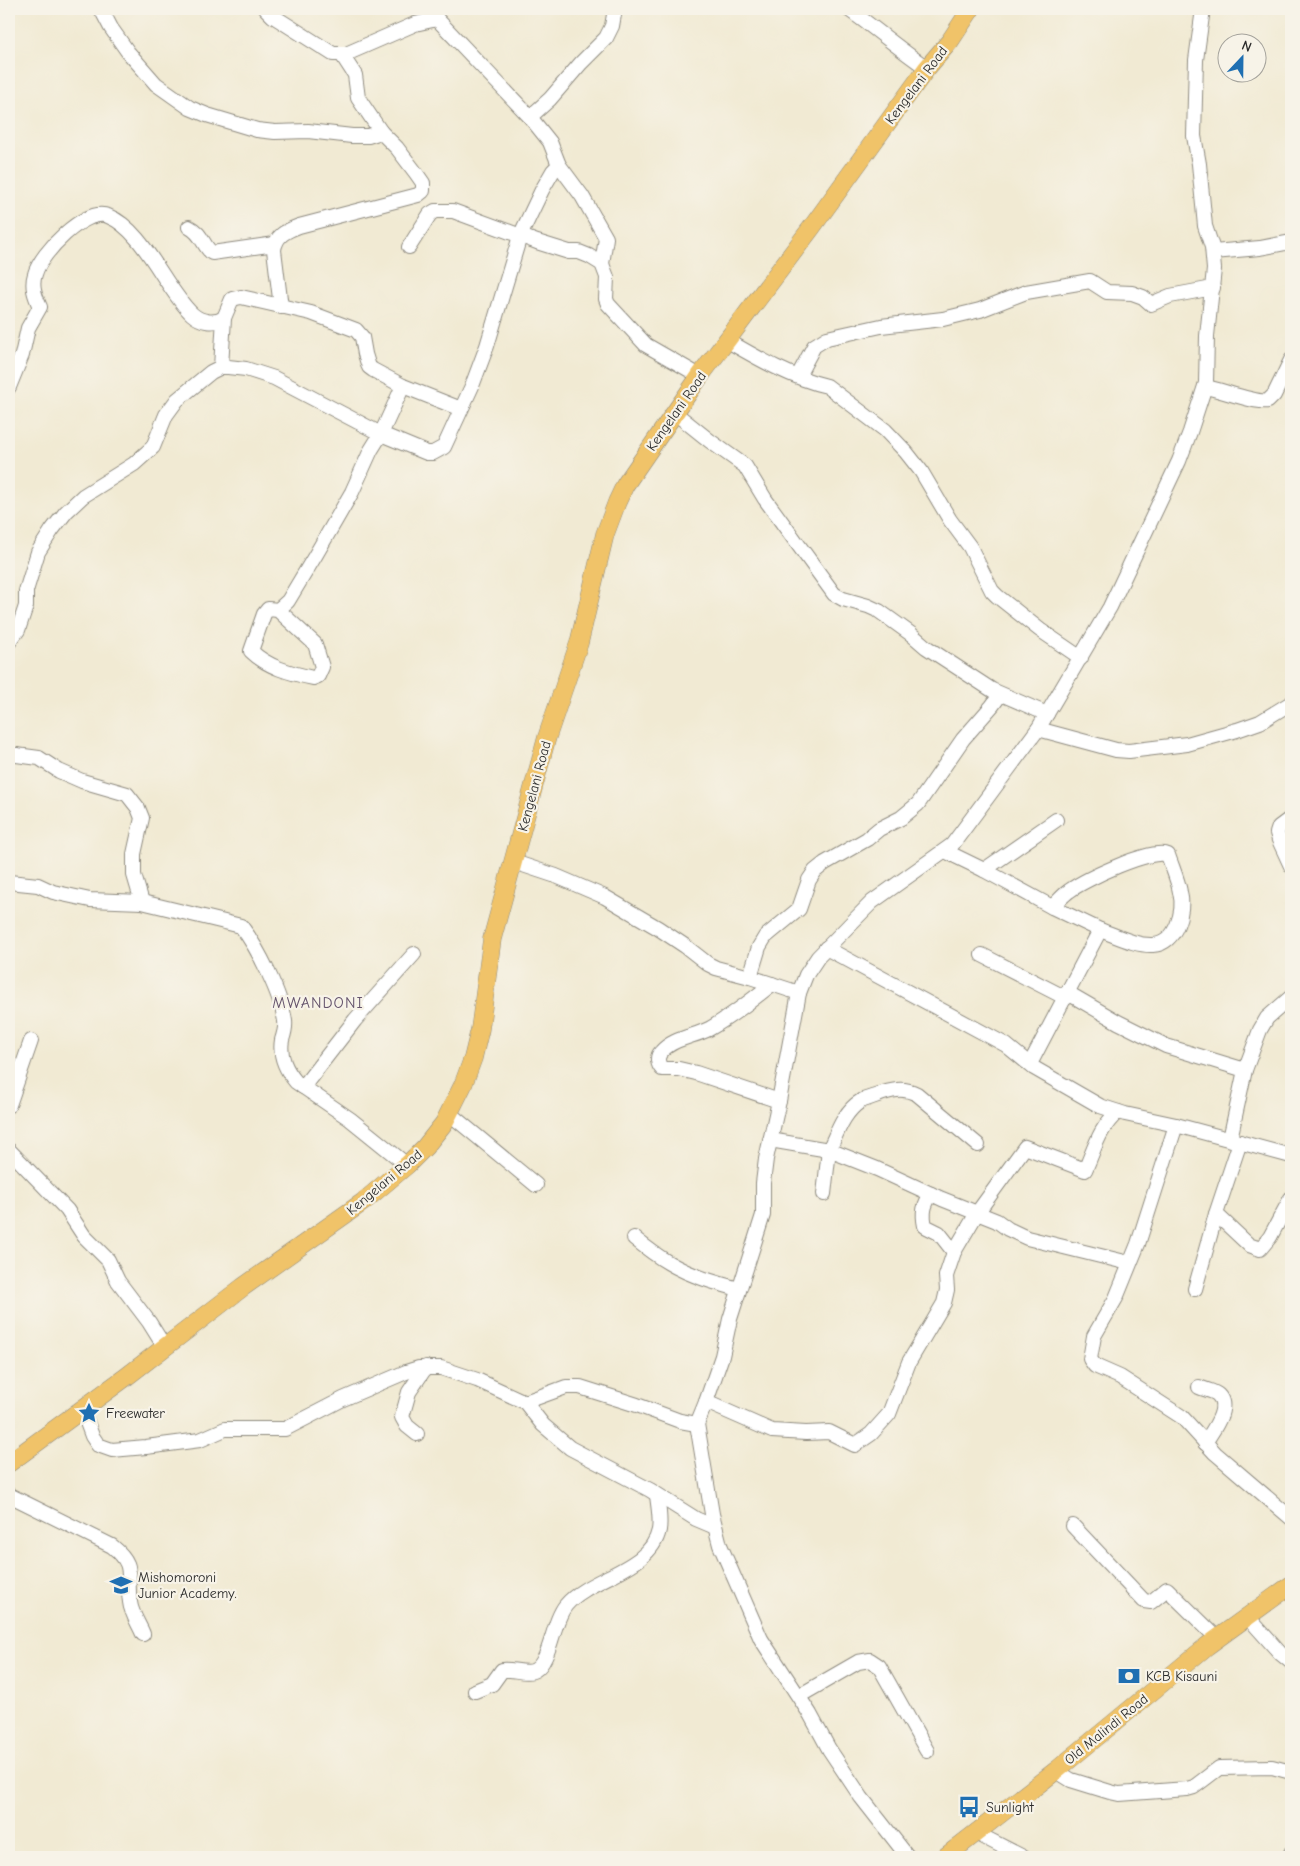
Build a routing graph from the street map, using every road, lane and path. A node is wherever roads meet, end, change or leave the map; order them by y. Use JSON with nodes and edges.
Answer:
{"nodes":[{"id":1,"x":101,"y":9,"type":"edge"},
{"id":2,"x":266,"y":9,"type":"edge"},
{"id":3,"x":615,"y":9,"type":"edge"},
{"id":4,"x":848,"y":9,"type":"edge"},
{"id":5,"x":971,"y":9,"type":"edge"},
{"id":6,"x":1203,"y":9,"type":"edge"},
{"id":7,"x":435,"y":14,"type":"edge"},
{"id":8,"x":342,"y":55,"type":"junction"},
{"id":9,"x":927,"y":68,"type":"junction"},
{"id":10,"x":530,"y":117,"type":"junction"},
{"id":11,"x":380,"y":132,"type":"junction"},
{"id":12,"x":559,"y":165,"type":"junction"},
{"id":13,"x":421,"y":194,"type":"junction"},
{"id":14,"x":435,"y":212,"type":"junction"},
{"id":15,"x":189,"y":227,"type":"dead end"},
{"id":16,"x":520,"y":236,"type":"junction"},
{"id":17,"x":1291,"y":242,"type":"edge"},
{"id":18,"x":275,"y":244,"type":"junction"},
{"id":19,"x":408,"y":247,"type":"dead end"},
{"id":20,"x":1213,"y":252,"type":"junction"},
{"id":21,"x":602,"y":264,"type":"junction"},
{"id":22,"x":1213,"y":288,"type":"junction"},
{"id":23,"x":282,"y":307,"type":"junction"},
{"id":24,"x":224,"y":318,"type":"junction"},
{"id":25,"x":728,"y":341,"type":"junction"},
{"id":26,"x":1291,"y":360,"type":"edge"},
{"id":27,"x":221,"y":367,"type":"junction"},
{"id":28,"x":700,"y":376,"type":"junction"},
{"id":29,"x":798,"y":376,"type":"junction"},
{"id":30,"x":403,"y":386,"type":"junction"},
{"id":31,"x":1205,"y":386,"type":"junction"},
{"id":32,"x":9,"y":387,"type":"edge"},
{"id":33,"x":461,"y":408,"type":"junction"},
{"id":34,"x":675,"y":413,"type":"junction"},
{"id":35,"x":381,"y":434,"type":"junction"},
{"id":36,"x":278,"y":610,"type":"junction"},
{"id":37,"x":9,"y":642,"type":"edge"},
{"id":38,"x":1081,"y":658,"type":"junction"},
{"id":39,"x":1000,"y":694,"type":"junction"},
{"id":40,"x":1291,"y":703,"type":"edge"},
{"id":41,"x":1047,"y":714,"type":"junction"},
{"id":42,"x":1038,"y":729,"type":"junction"},
{"id":43,"x":9,"y":754,"type":"edge"},
{"id":44,"x":1291,"y":818,"type":"edge"},
{"id":45,"x":1056,"y":820,"type":"dead end"},
{"id":46,"x":945,"y":851,"type":"junction"},
{"id":47,"x":514,"y":862,"type":"junction"},
{"id":48,"x":1291,"y":866,"type":"edge"},
{"id":49,"x":984,"y":870,"type":"junction"},
{"id":50,"x":9,"y":882,"type":"edge"},
{"id":51,"x":142,"y":902,"type":"junction"},
{"id":52,"x":1052,"y":907,"type":"junction"},
{"id":53,"x":1100,"y":930,"type":"junction"},
{"id":54,"x":826,"y":948,"type":"junction"},
{"id":55,"x":414,"y":954,"type":"dead end"},
{"id":56,"x":982,"y":955,"type":"dead end"},
{"id":57,"x":750,"y":977,"type":"junction"},
{"id":58,"x":772,"y":984,"type":"junction"},
{"id":59,"x":799,"y":993,"type":"junction"},
{"id":60,"x":1067,"y":995,"type":"junction"},
{"id":61,"x":1291,"y":997,"type":"edge"},
{"id":62,"x":31,"y":1041,"type":"dead end"},
{"id":63,"x":1030,"y":1064,"type":"junction"},
{"id":64,"x":1246,"y":1070,"type":"junction"},
{"id":65,"x":303,"y":1087,"type":"junction"},
{"id":66,"x":778,"y":1101,"type":"junction"},
{"id":67,"x":9,"y":1105,"type":"edge"},
{"id":68,"x":1118,"y":1112,"type":"junction"},
{"id":69,"x":450,"y":1114,"type":"junction"},
{"id":70,"x":1176,"y":1125,"type":"junction"},
{"id":71,"x":770,"y":1140,"type":"junction"},
{"id":72,"x":1235,"y":1141,"type":"junction"},
{"id":73,"x":978,"y":1145,"type":"dead end"},
{"id":74,"x":9,"y":1150,"type":"edge"},
{"id":75,"x":829,"y":1150,"type":"junction"},
{"id":76,"x":1291,"y":1156,"type":"edge"},
{"id":77,"x":407,"y":1165,"type":"junction"},
{"id":78,"x":536,"y":1185,"type":"dead end"},
{"id":79,"x":824,"y":1194,"type":"dead end"},
{"id":80,"x":932,"y":1194,"type":"junction"},
{"id":81,"x":1291,"y":1198,"type":"edge"},
{"id":82,"x":977,"y":1213,"type":"junction"},
{"id":83,"x":1216,"y":1214,"type":"junction"},
{"id":84,"x":634,"y":1238,"type":"dead end"},
{"id":85,"x":954,"y":1252,"type":"junction"},
{"id":86,"x":1130,"y":1263,"type":"junction"},
{"id":87,"x":740,"y":1288,"type":"junction"},
{"id":88,"x":1195,"y":1289,"type":"dead end"},
{"id":89,"x":164,"y":1346,"type":"junction"},
{"id":90,"x":426,"y":1367,"type":"junction"},
{"id":91,"x":1200,"y":1388,"type":"dead end"},
{"id":92,"x":525,"y":1402,"type":"junction"},
{"id":93,"x":706,"y":1402,"type":"junction"},
{"id":94,"x":82,"y":1409,"type":"junction"},
{"id":95,"x":697,"y":1424,"type":"junction"},
{"id":96,"x":417,"y":1434,"type":"dead end"},
{"id":97,"x":1205,"y":1443,"type":"junction"},
{"id":98,"x":9,"y":1463,"type":"edge"},
{"id":99,"x":657,"y":1495,"type":"junction"},
{"id":100,"x":9,"y":1497,"type":"edge"},
{"id":101,"x":1291,"y":1518,"type":"edge"},
{"id":102,"x":1073,"y":1526,"type":"dead end"},
{"id":103,"x":715,"y":1527,"type":"junction"},
{"id":104,"x":1291,"y":1585,"type":"edge"},
{"id":105,"x":1247,"y":1616,"type":"junction"},
{"id":106,"x":143,"y":1634,"type":"dead end"},
{"id":107,"x":1217,"y":1638,"type":"junction"},
{"id":108,"x":1291,"y":1662,"type":"edge"},
{"id":109,"x":475,"y":1691,"type":"dead end"},
{"id":110,"x":799,"y":1696,"type":"junction"},
{"id":111,"x":927,"y":1751,"type":"dead end"},
{"id":112,"x":1058,"y":1769,"type":"junction"},
{"id":113,"x":1291,"y":1772,"type":"edge"},
{"id":114,"x":976,"y":1833,"type":"junction"},
{"id":115,"x":1291,"y":1853,"type":"edge"},
{"id":116,"x":908,"y":1857,"type":"edge"},
{"id":117,"x":945,"y":1857,"type":"edge"},
{"id":118,"x":1023,"y":1857,"type":"edge"},
{"id":119,"x":1290,"y":1857,"type":"edge"}],
"edges":[{"from":1,"to":11,"type":"street"},
{"from":2,"to":8,"type":"street"},
{"from":3,"to":10,"type":"street"},
{"from":4,"to":9,"type":"street"},
{"from":5,"to":9,"type":"main road","name":"Kengelani Road"},
{"from":6,"to":20,"type":"street"},
{"from":7,"to":8,"type":"street"},
{"from":7,"to":10,"type":"street"},
{"from":8,"to":11,"type":"street"},
{"from":9,"to":25,"type":"main road","name":"Kengelani Road"},
{"from":10,"to":12,"type":"street"},
{"from":11,"to":13,"type":"street"},
{"from":12,"to":16,"type":"street"},
{"from":12,"to":21,"type":"street"},
{"from":13,"to":14,"type":"street"},
{"from":13,"to":18,"type":"street"},
{"from":14,"to":16,"type":"street"},
{"from":14,"to":19,"type":"street"},
{"from":15,"to":18,"type":"street"},
{"from":16,"to":21,"type":"street"},
{"from":16,"to":33,"type":"street"},
{"from":17,"to":20,"type":"street"},
{"from":18,"to":23,"type":"street"},
{"from":20,"to":22,"type":"street"},
{"from":21,"to":28,"type":"street"},
{"from":22,"to":29,"type":"street"},
{"from":22,"to":31,"type":"street"},
{"from":23,"to":24,"type":"street"},
{"from":23,"to":30,"type":"street"},
{"from":24,"to":27,"type":"street"},
{"from":24,"to":32,"type":"street"},
{"from":25,"to":28,"type":"main road","name":"Kengelani Road"},
{"from":25,"to":29,"type":"street"},
{"from":26,"to":31,"type":"street"},
{"from":27,"to":35,"type":"street"},
{"from":27,"to":37,"type":"street"},
{"from":28,"to":34,"type":"main road","name":"Kengelani Road"},
{"from":29,"to":38,"type":"street"},
{"from":30,"to":33,"type":"street"},
{"from":30,"to":35,"type":"street"},
{"from":31,"to":38,"type":"street"},
{"from":33,"to":35,"type":"street"},
{"from":34,"to":39,"type":"street"},
{"from":34,"to":47,"type":"main road","name":"Kengelani Road"},
{"from":35,"to":36,"type":"street"},
{"from":36,"to":36,"type":"street"},
{"from":38,"to":41,"type":"street"},
{"from":39,"to":41,"type":"street"},
{"from":39,"to":57,"type":"street"},
{"from":40,"to":42,"type":"street"},
{"from":41,"to":42,"type":"street"},
{"from":42,"to":46,"type":"street"},
{"from":43,"to":51,"type":"street"},
{"from":44,"to":48,"type":"street"},
{"from":45,"to":49,"type":"street"},
{"from":46,"to":49,"type":"street"},
{"from":46,"to":54,"type":"street"},
{"from":47,"to":57,"type":"street"},
{"from":47,"to":69,"type":"main road","name":"Kengelani Road"},
{"from":49,"to":52,"type":"street"},
{"from":50,"to":51,"type":"street"},
{"from":51,"to":65,"type":"street"},
{"from":52,"to":53,"type":"street"},
{"from":52,"to":53,"type":"street"},
{"from":53,"to":60,"type":"street"},
{"from":54,"to":59,"type":"street"},
{"from":54,"to":63,"type":"street"},
{"from":55,"to":65,"type":"street"},
{"from":56,"to":60,"type":"street"},
{"from":57,"to":58,"type":"street"},
{"from":58,"to":59,"type":"street"},
{"from":58,"to":66,"type":"street"},
{"from":59,"to":66,"type":"street"},
{"from":60,"to":63,"type":"street"},
{"from":60,"to":64,"type":"street"},
{"from":61,"to":64,"type":"street"},
{"from":62,"to":67,"type":"street"},
{"from":63,"to":68,"type":"street"},
{"from":64,"to":72,"type":"street"},
{"from":65,"to":77,"type":"street"},
{"from":66,"to":71,"type":"street"},
{"from":68,"to":70,"type":"street"},
{"from":68,"to":82,"type":"street"},
{"from":69,"to":77,"type":"main road","name":"Kengelani Road"},
{"from":69,"to":78,"type":"street"},
{"from":70,"to":72,"type":"street"},
{"from":70,"to":86,"type":"street"},
{"from":71,"to":75,"type":"street"},
{"from":71,"to":87,"type":"street"},
{"from":72,"to":76,"type":"street"},
{"from":72,"to":83,"type":"street"},
{"from":73,"to":75,"type":"street"},
{"from":74,"to":89,"type":"street"},
{"from":75,"to":79,"type":"street"},
{"from":75,"to":80,"type":"street"},
{"from":77,"to":89,"type":"main road","name":"Kengelani Road"},
{"from":80,"to":82,"type":"street"},
{"from":80,"to":85,"type":"street"},
{"from":81,"to":83,"type":"street"},
{"from":82,"to":85,"type":"street"},
{"from":82,"to":86,"type":"street"},
{"from":83,"to":88,"type":"street"},
{"from":84,"to":87,"type":"street"},
{"from":85,"to":93,"type":"street"},
{"from":86,"to":97,"type":"street"},
{"from":87,"to":93,"type":"street"},
{"from":89,"to":94,"type":"main road","name":"Kengelani Road"},
{"from":90,"to":92,"type":"street"},
{"from":90,"to":94,"type":"street"},
{"from":90,"to":96,"type":"street"},
{"from":91,"to":97,"type":"street"},
{"from":92,"to":95,"type":"street"},
{"from":92,"to":99,"type":"street"},
{"from":93,"to":95,"type":"street"},
{"from":94,"to":98,"type":"main road","name":"Kengelani Road"},
{"from":95,"to":103,"type":"street"},
{"from":97,"to":101,"type":"street"},
{"from":99,"to":103,"type":"street"},
{"from":99,"to":109,"type":"street"},
{"from":100,"to":106,"type":"street"},
{"from":102,"to":107,"type":"street"},
{"from":103,"to":110,"type":"street"},
{"from":104,"to":105,"type":"main road","name":"Old Malindi Road"},
{"from":105,"to":107,"type":"main road","name":"Old Malindi Road"},
{"from":105,"to":108,"type":"street"},
{"from":107,"to":112,"type":"main road","name":"Old Malindi Road"},
{"from":110,"to":111,"type":"street"},
{"from":110,"to":116,"type":"street"},
{"from":112,"to":113,"type":"street"},
{"from":112,"to":114,"type":"main road","name":"Old Malindi Road"},
{"from":114,"to":117,"type":"main road","name":"Old Malindi Road"},
{"from":114,"to":118,"type":"street"},
{"from":115,"to":119,"type":"street"}]}
